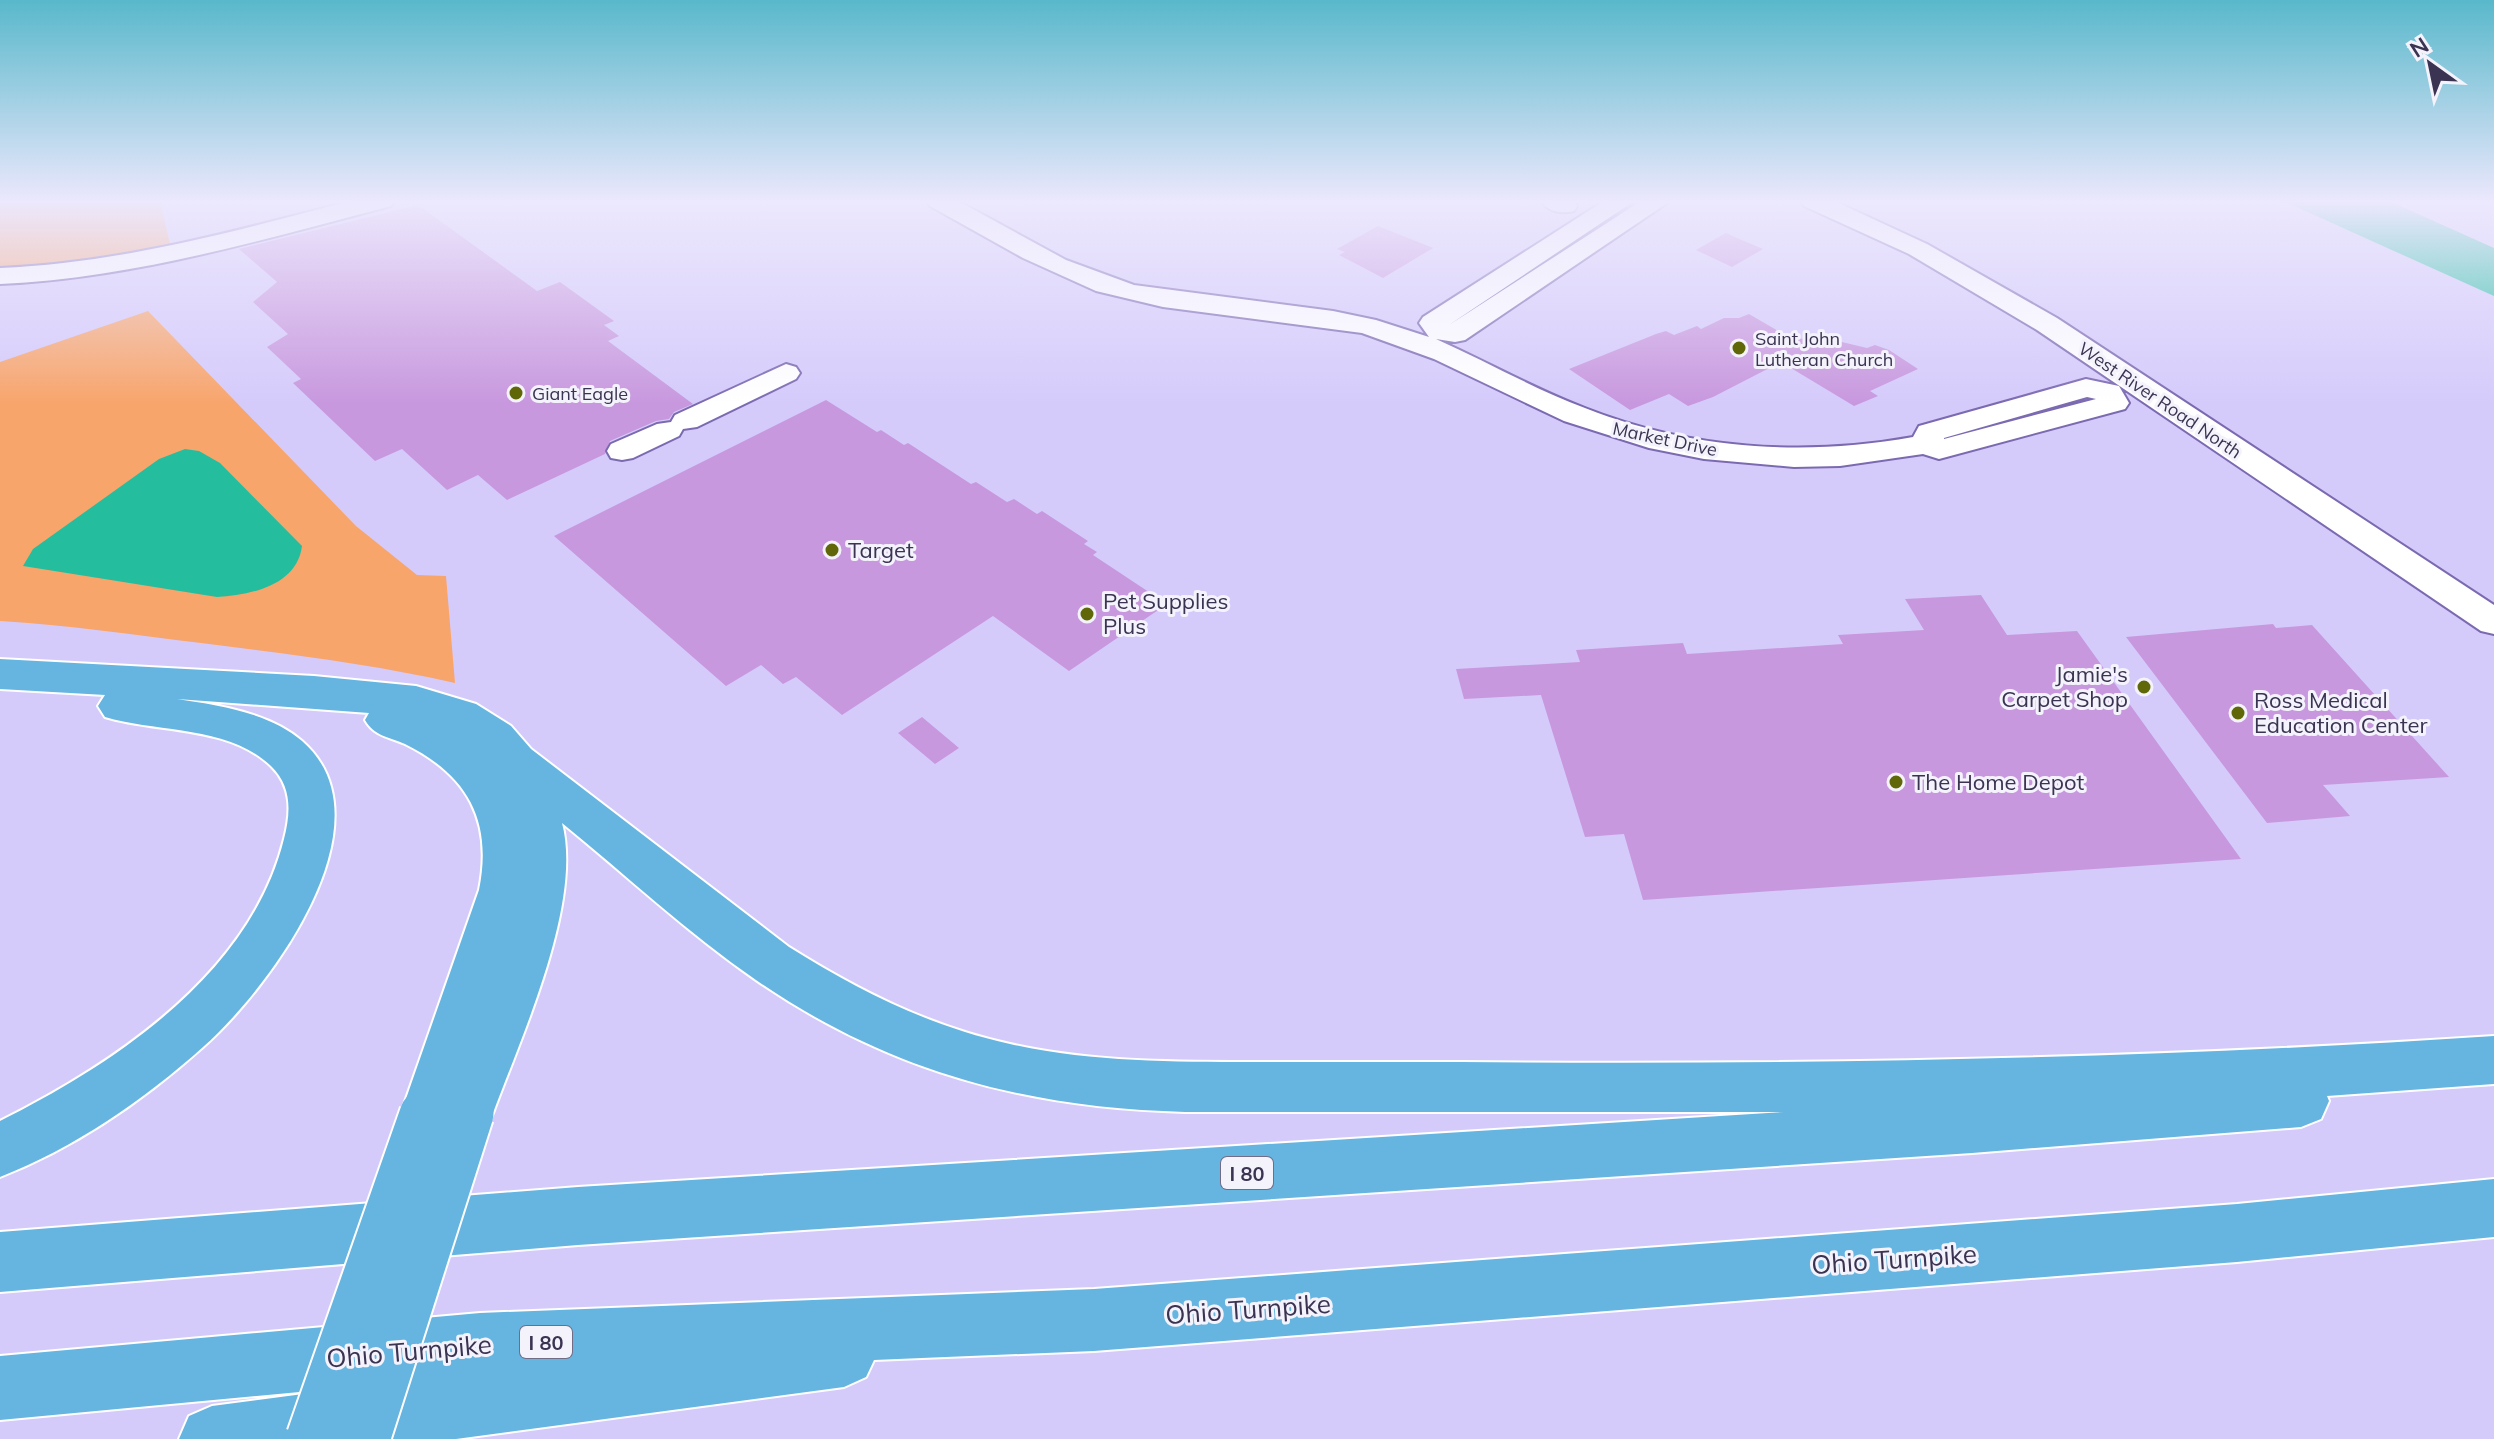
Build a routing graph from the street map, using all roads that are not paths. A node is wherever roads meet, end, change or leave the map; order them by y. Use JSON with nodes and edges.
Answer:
{"nodes":[{"id":1,"x":90,"y":268,"type":"edge"},
{"id":2,"x":1065,"y":268,"type":"edge"},
{"id":3,"x":1518,"y":268,"type":"edge"},
{"id":4,"x":1556,"y":268,"type":"edge"},
{"id":5,"x":1954,"y":268,"type":"edge"},
{"id":6,"x":0,"y":276,"type":"edge"},
{"id":7,"x":1430,"y":338,"type":"junction"},
{"id":8,"x":786,"y":373,"type":"dead end"},
{"id":9,"x":2123,"y":388,"type":"junction"},
{"id":10,"x":622,"y":451,"type":"dead end"},
{"id":11,"x":2494,"y":622,"type":"edge"},
{"id":12,"x":0,"y":674,"type":"edge"},
{"id":13,"x":0,"y":699,"type":"edge"},
{"id":14,"x":90,"y":700,"type":"junction"},
{"id":15,"x":515,"y":761,"type":"junction"},
{"id":16,"x":2494,"y":1060,"type":"edge"},
{"id":17,"x":2494,"y":1081,"type":"edge"},
{"id":18,"x":446,"y":1114,"type":"junction"},
{"id":19,"x":0,"y":1150,"type":"edge"},
{"id":20,"x":2494,"y":1208,"type":"edge"},
{"id":21,"x":0,"y":1262,"type":"edge"},
{"id":22,"x":1094,"y":1320,"type":"junction"},
{"id":23,"x":0,"y":1388,"type":"edge"},
{"id":24,"x":212,"y":1439,"type":"edge"},
{"id":25,"x":315,"y":1439,"type":"edge"},
{"id":26,"x":361,"y":1439,"type":"edge"}],
"edges":[{"from":1,"to":6,"type":"street"},
{"from":2,"to":7,"type":"street","name":"Market Drive"},
{"from":3,"to":7,"type":"street"},
{"from":4,"to":7,"type":"street"},
{"from":5,"to":9,"type":"street","name":"West River Road North"},
{"from":7,"to":9,"type":"street","name":"Market Drive"},
{"from":8,"to":10,"type":"street"},
{"from":9,"to":11,"type":"street","name":"West River Road North"},
{"from":12,"to":15,"type":"highway"},
{"from":13,"to":14,"type":"highway"},
{"from":14,"to":18,"type":"highway"},
{"from":14,"to":19,"type":"highway"},
{"from":15,"to":16,"type":"highway"},
{"from":15,"to":18,"type":"highway"},
{"from":17,"to":21,"type":"highway","number":"I 80"},
{"from":18,"to":25,"type":"highway","bridge":true},
{"from":18,"to":26,"type":"highway","bridge":true},
{"from":20,"to":22,"type":"highway","name":"Ohio Turnpike","number":"I 80"},
{"from":22,"to":23,"type":"highway","name":"Ohio Turnpike","number":"I 80"},
{"from":22,"to":24,"type":"highway"}]}
